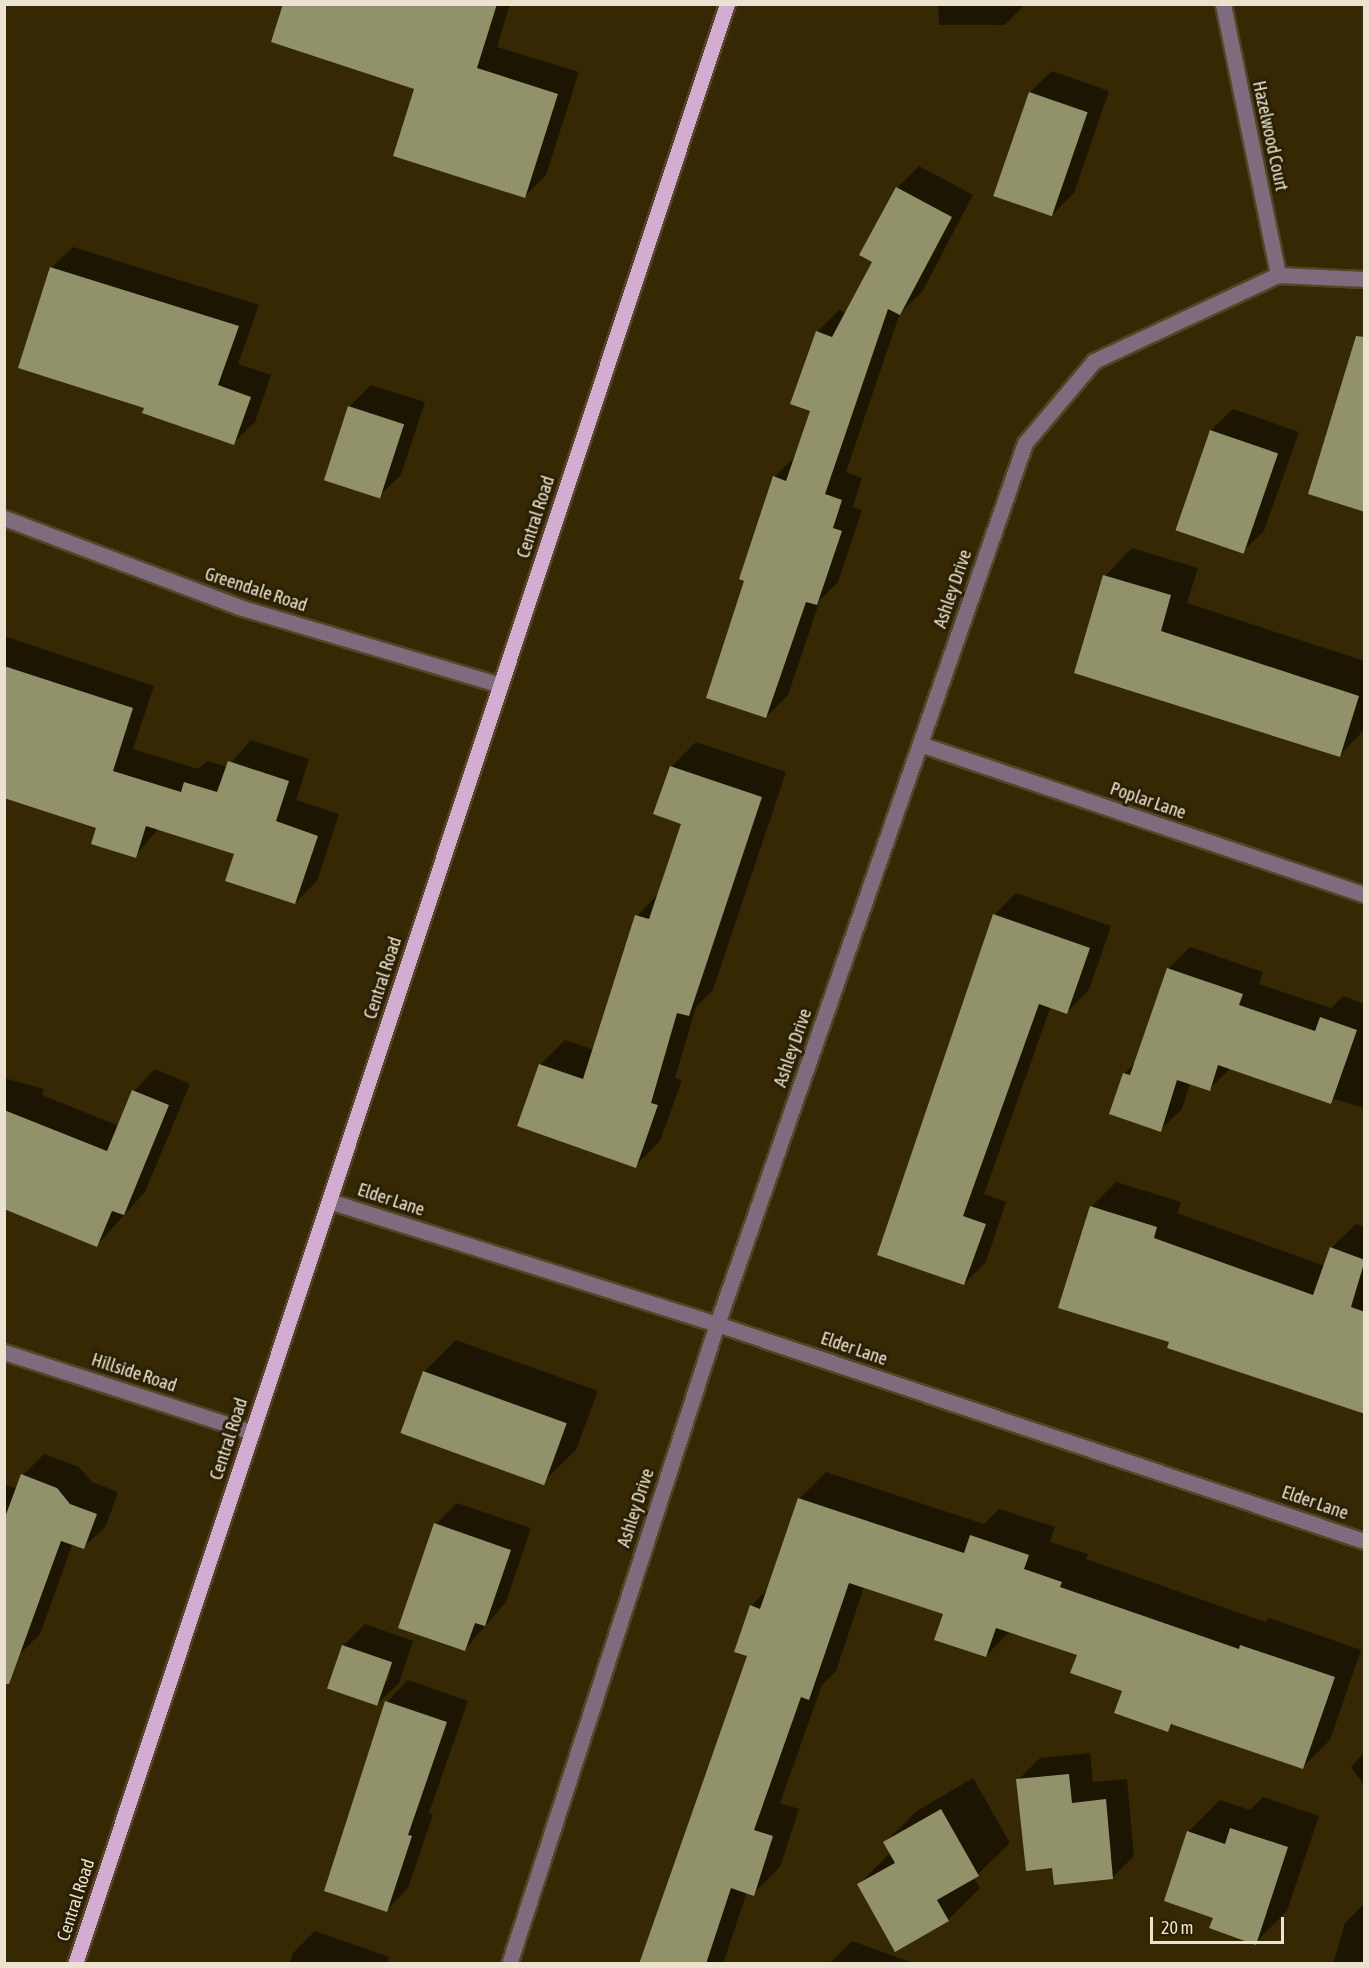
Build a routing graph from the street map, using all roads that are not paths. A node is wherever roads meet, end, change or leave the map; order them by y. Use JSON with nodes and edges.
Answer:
{"nodes":[{"id":1,"x":727,"y":4,"type":"edge"},
{"id":2,"x":1222,"y":4,"type":"edge"},
{"id":3,"x":1278,"y":275,"type":"junction"},
{"id":4,"x":1365,"y":279,"type":"edge"},
{"id":5,"x":4,"y":518,"type":"edge"},
{"id":6,"x":500,"y":685,"type":"junction"},
{"id":7,"x":920,"y":744,"type":"junction"},
{"id":8,"x":1365,"y":894,"type":"edge"},
{"id":9,"x":329,"y":1201,"type":"junction"},
{"id":10,"x":717,"y":1324,"type":"junction"},
{"id":11,"x":4,"y":1352,"type":"edge"},
{"id":12,"x":252,"y":1432,"type":"junction"},
{"id":13,"x":1365,"y":1541,"type":"edge"},
{"id":14,"x":75,"y":1964,"type":"edge"},
{"id":15,"x":509,"y":1964,"type":"edge"}],
"edges":[{"from":1,"to":6,"type":"main road","name":"Central Road"},
{"from":2,"to":3,"type":"street","name":"Hazelwood Court"},
{"from":3,"to":4,"type":"street"},
{"from":3,"to":7,"type":"street","name":"Ashley Drive"},
{"from":5,"to":6,"type":"street","name":"Greendale Road"},
{"from":6,"to":9,"type":"main road","name":"Central Road"},
{"from":7,"to":8,"type":"street","name":"Poplar Lane"},
{"from":7,"to":10,"type":"street","name":"Ashley Drive"},
{"from":9,"to":10,"type":"street","name":"Elder Lane"},
{"from":9,"to":12,"type":"main road","name":"Central Road"},
{"from":10,"to":13,"type":"street","name":"Elder Lane"},
{"from":10,"to":15,"type":"street","name":"Ashley Drive"},
{"from":11,"to":12,"type":"street","name":"Hillside Road"},
{"from":12,"to":14,"type":"main road","name":"Central Road"}]}
